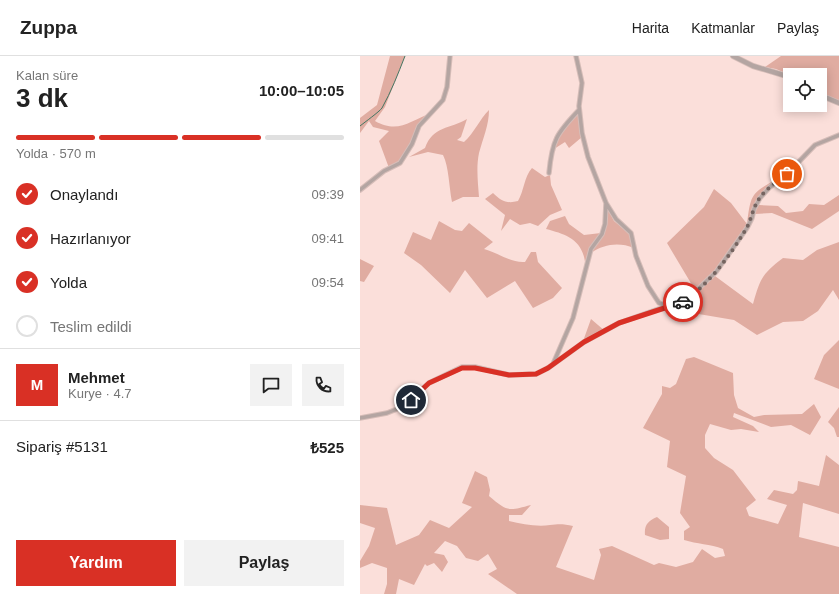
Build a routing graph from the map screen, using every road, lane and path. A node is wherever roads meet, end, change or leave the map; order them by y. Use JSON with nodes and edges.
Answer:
{"nodes":[{"id":1,"x":450,"y":56,"type":"edge"},
{"id":2,"x":576,"y":56,"type":"edge"},
{"id":3,"x":733,"y":56,"type":"edge"},
{"id":4,"x":783,"y":75,"type":"edge"},
{"id":5,"x":827,"y":98,"type":"edge"},
{"id":6,"x":839,"y":103,"type":"edge"},
{"id":7,"x":579,"y":110,"type":"junction"},
{"id":8,"x":839,"y":134,"type":"edge"},
{"id":9,"x":549,"y":173,"type":"dead end"},
{"id":10,"x":360,"y":190,"type":"edge"},
{"id":11,"x":606,"y":201,"type":"junction"},
{"id":12,"x":667,"y":306,"type":"junction"},
{"id":13,"x":553,"y":365,"type":"junction"},
{"id":14,"x":360,"y":418,"type":"edge"}],
"edges":[{"from":1,"to":10,"type":"street"},
{"from":2,"to":7,"type":"street"},
{"from":3,"to":4,"type":"street"},
{"from":5,"to":6,"type":"street"},
{"from":7,"to":9,"type":"street"},
{"from":7,"to":11,"type":"street"},
{"from":8,"to":12,"type":"street"},
{"from":11,"to":12,"type":"street"},
{"from":11,"to":13,"type":"street"},
{"from":12,"to":13,"type":"street"},
{"from":13,"to":14,"type":"street"}]}
